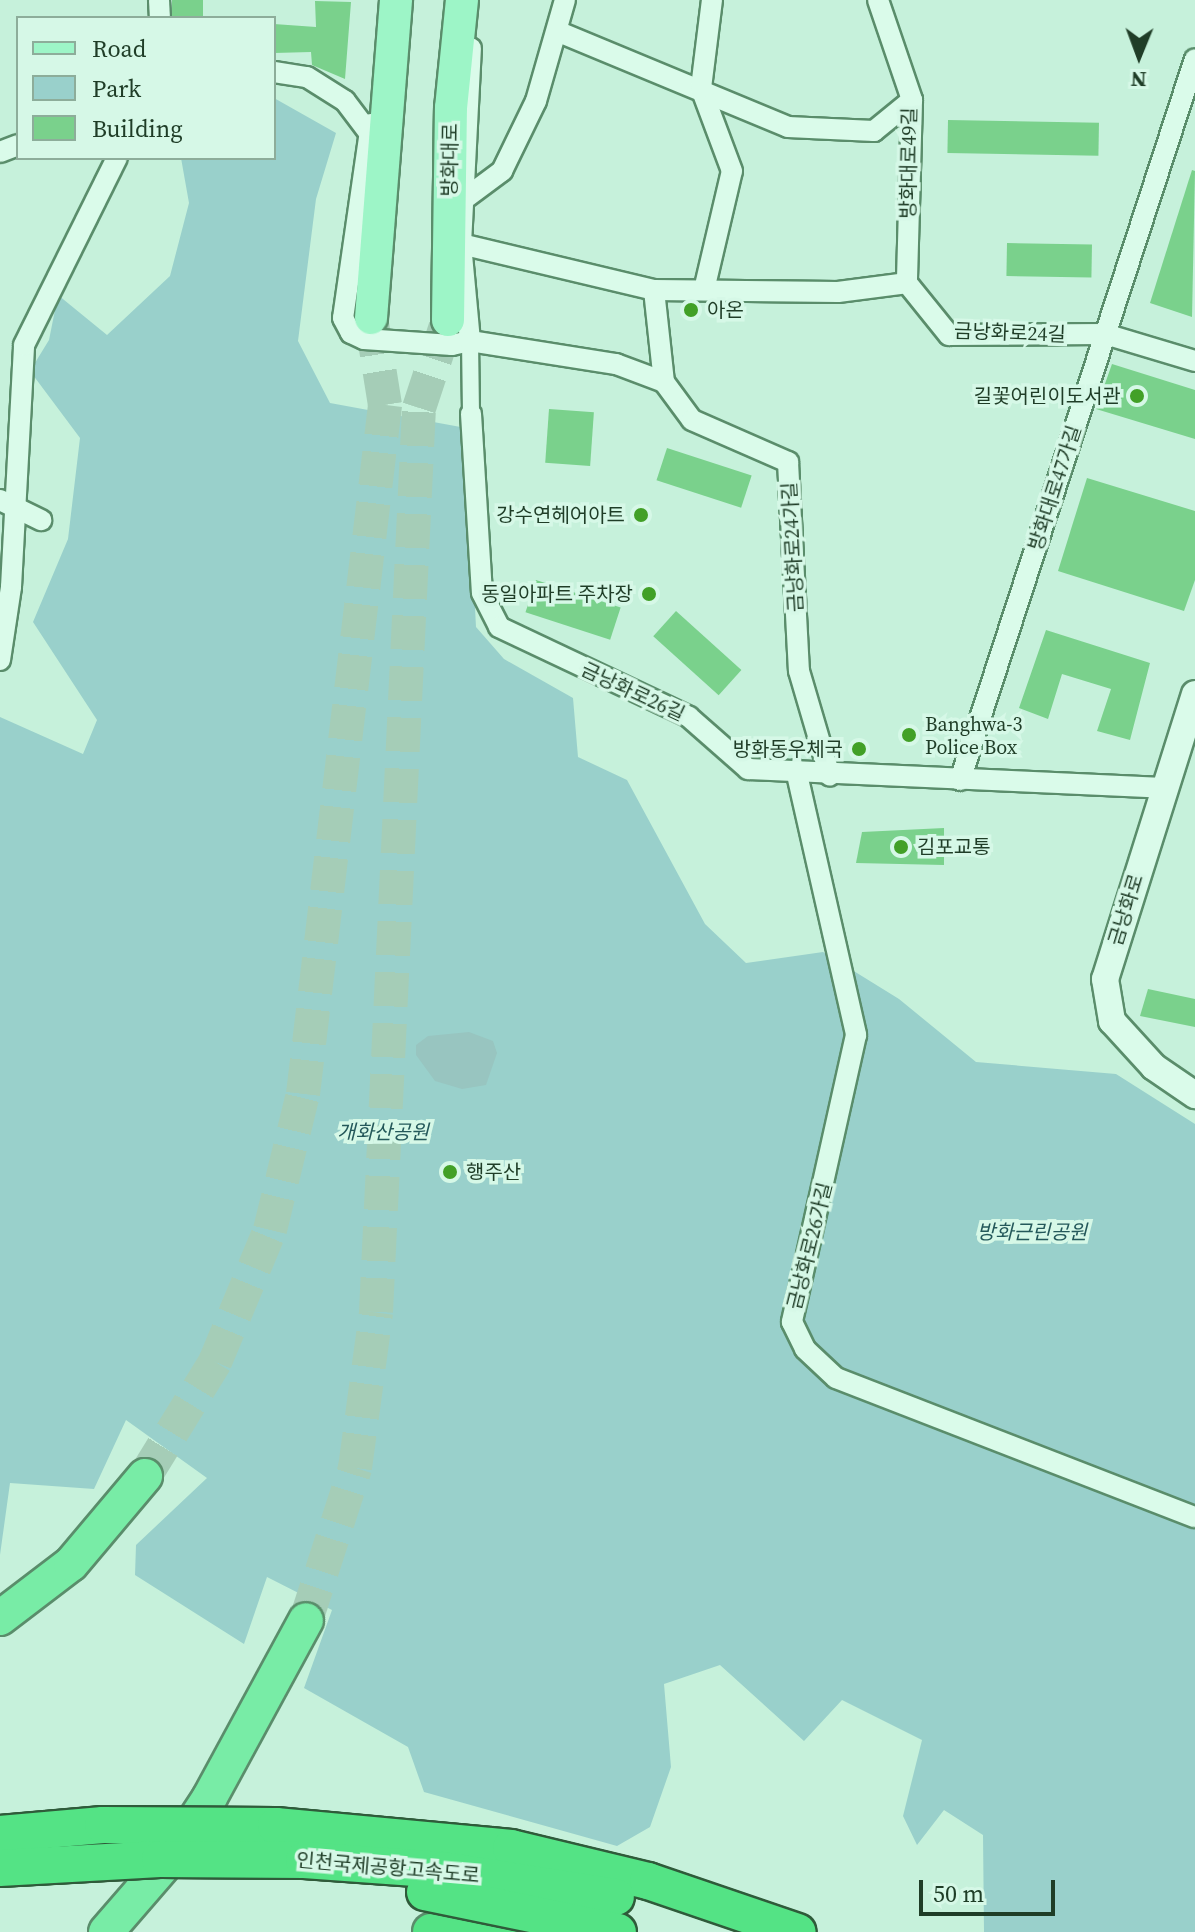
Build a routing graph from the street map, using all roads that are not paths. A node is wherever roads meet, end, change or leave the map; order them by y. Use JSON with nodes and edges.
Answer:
{"nodes":[{"id":1,"x":380,"y":0,"type":"edge"},
{"id":2,"x":396,"y":0,"type":"edge"},
{"id":3,"x":462,"y":0,"type":"edge"},
{"id":4,"x":472,"y":0,"type":"edge"},
{"id":5,"x":565,"y":0,"type":"edge"},
{"id":6,"x":712,"y":0,"type":"edge"},
{"id":7,"x":878,"y":0,"type":"edge"},
{"id":8,"x":559,"y":32,"type":"junction"},
{"id":9,"x":1195,"y":59,"type":"edge"},
{"id":10,"x":276,"y":72,"type":"edge"},
{"id":11,"x":701,"y":88,"type":"junction"},
{"id":12,"x":912,"y":100,"type":"junction"},
{"id":13,"x":370,"y":134,"type":"junction"},
{"id":14,"x":116,"y":160,"type":"edge"},
{"id":15,"x":467,"y":197,"type":"junction"},
{"id":16,"x":461,"y":244,"type":"junction"},
{"id":17,"x":907,"y":283,"type":"junction"},
{"id":18,"x":654,"y":290,"type":"junction"},
{"id":19,"x":704,"y":290,"type":"junction"},
{"id":20,"x":371,"y":318,"type":"tunnel mouth"},
{"id":21,"x":459,"y":330,"type":"junction"},
{"id":22,"x":1105,"y":334,"type":"junction"},
{"id":23,"x":1195,"y":361,"type":"edge"},
{"id":24,"x":664,"y":382,"type":"junction"},
{"id":25,"x":471,"y":414,"type":"joint"},
{"id":26,"x":8,"y":504,"type":"edge"},
{"id":27,"x":41,"y":520,"type":"dead end"},
{"id":28,"x":0,"y":660,"type":"edge"},
{"id":29,"x":1195,"y":694,"type":"edge"},
{"id":30,"x":796,"y":770,"type":"junction"},
{"id":31,"x":830,"y":776,"type":"junction"},
{"id":32,"x":960,"y":780,"type":"junction"},
{"id":33,"x":1165,"y":788,"type":"junction"},
{"id":34,"x":1195,"y":1095,"type":"edge"},
{"id":35,"x":145,"y":1476,"type":"tunnel mouth"},
{"id":36,"x":1195,"y":1517,"type":"edge"},
{"id":37,"x":0,"y":1618,"type":"edge"},
{"id":38,"x":306,"y":1620,"type":"tunnel mouth"},
{"id":39,"x":0,"y":1834,"type":"edge"},
{"id":40,"x":0,"y":1868,"type":"edge"},
{"id":41,"x":0,"y":1891,"type":"edge"},
{"id":42,"x":106,"y":1932,"type":"edge"},
{"id":43,"x":431,"y":1932,"type":"edge"},
{"id":44,"x":532,"y":1932,"type":"edge"},
{"id":45,"x":618,"y":1932,"type":"edge"},
{"id":46,"x":770,"y":1932,"type":"edge"},
{"id":47,"x":798,"y":1932,"type":"edge"}],
"edges":[{"from":1,"to":13,"type":"street"},
{"from":2,"to":20,"type":"main road"},
{"from":3,"to":21,"type":"main road","name":"방화대로"},
{"from":4,"to":15,"type":"street"},
{"from":5,"to":8,"type":"street"},
{"from":6,"to":11,"type":"street"},
{"from":7,"to":12,"type":"street","name":"방화대로49길"},
{"from":8,"to":11,"type":"street"},
{"from":8,"to":15,"type":"street"},
{"from":9,"to":22,"type":"street","name":"방화대로47가길"},
{"from":10,"to":13,"type":"street"},
{"from":11,"to":12,"type":"street"},
{"from":11,"to":19,"type":"street"},
{"from":12,"to":17,"type":"street","name":"방화대로49길"},
{"from":13,"to":21,"type":"street"},
{"from":14,"to":26,"type":"street"},
{"from":15,"to":16,"type":"street"},
{"from":16,"to":18,"type":"street"},
{"from":16,"to":21,"type":"street"},
{"from":17,"to":19,"type":"street"},
{"from":17,"to":22,"type":"street","name":"금낭화로24길"},
{"from":18,"to":19,"type":"street"},
{"from":18,"to":24,"type":"street"},
{"from":21,"to":24,"type":"street"},
{"from":21,"to":25,"type":"street"},
{"from":22,"to":23,"type":"street","name":"금낭화로24길"},
{"from":22,"to":32,"type":"street","name":"방화대로47가길"},
{"from":24,"to":31,"type":"street","name":"금낭화로24가길"},
{"from":25,"to":30,"type":"street","name":"금낭화로26길"},
{"from":26,"to":27,"type":"street"},
{"from":26,"to":28,"type":"street"},
{"from":29,"to":33,"type":"street","name":"금낭화로"},
{"from":30,"to":31,"type":"street","name":"금낭화로26길"},
{"from":30,"to":36,"type":"street","name":"금낭화로26가길"},
{"from":31,"to":32,"type":"street","name":"금낭화로26길"},
{"from":32,"to":33,"type":"street","name":"금낭화로26길"},
{"from":33,"to":34,"type":"street","name":"금낭화로"},
{"from":35,"to":37,"type":"highway"},
{"from":38,"to":42,"type":"highway"},
{"from":39,"to":47,"type":"highway","bridge":true},
{"from":40,"to":46,"type":"highway","name":"인천국제공항고속도로","bridge":true},
{"from":41,"to":45,"type":"highway","name":"인천국제공항고속도로","bridge":true},
{"from":43,"to":44,"type":"highway"}]}
